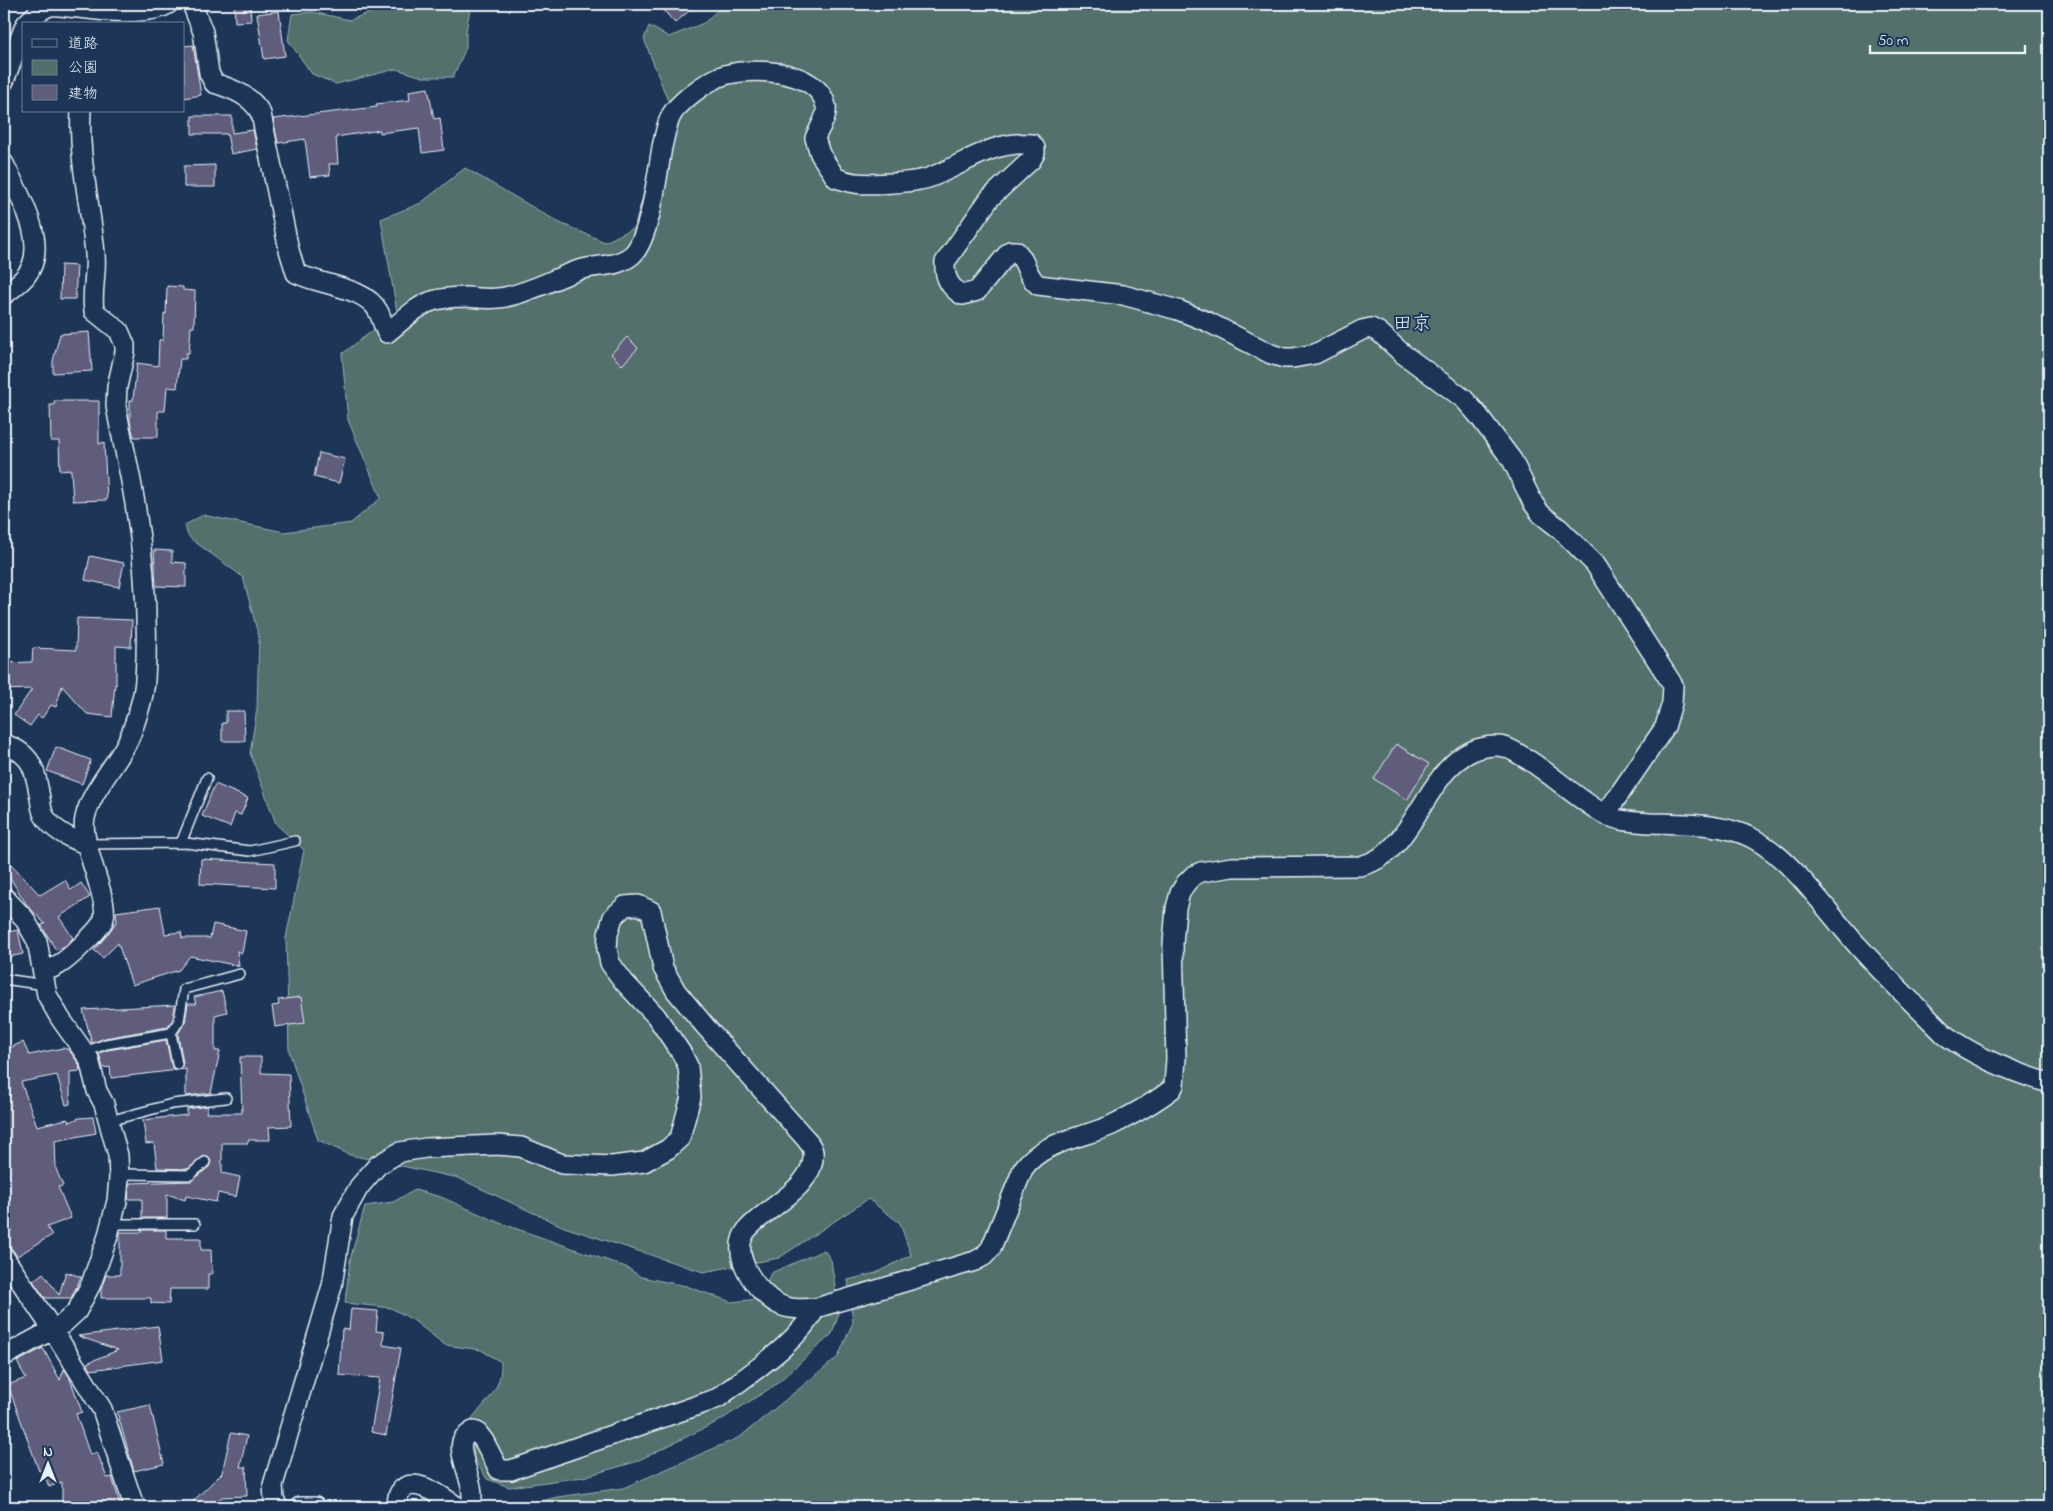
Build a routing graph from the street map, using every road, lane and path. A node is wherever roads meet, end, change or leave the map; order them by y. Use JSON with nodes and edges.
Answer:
{"nodes":[{"id":1,"x":168,"y":4,"type":"edge"},
{"id":2,"x":192,"y":4,"type":"edge"},
{"id":3,"x":51,"y":5,"type":"edge"},
{"id":4,"x":96,"y":17,"type":"edge"},
{"id":5,"x":28,"y":22,"type":"edge"},
{"id":6,"x":22,"y":28,"type":"edge"},
{"id":7,"x":22,"y":32,"type":"edge"},
{"id":8,"x":4,"y":49,"type":"edge"},
{"id":9,"x":4,"y":81,"type":"edge"},
{"id":10,"x":81,"y":112,"type":"edge"},
{"id":11,"x":4,"y":164,"type":"edge"},
{"id":12,"x":4,"y":295,"type":"edge"},
{"id":13,"x":4,"y":744,"type":"edge"},
{"id":14,"x":206,"y":778,"type":"dead end"},
{"id":15,"x":1605,"y":815,"type":"junction"},
{"id":16,"x":295,"y":841,"type":"dead end"},
{"id":17,"x":181,"y":843,"type":"junction"},
{"id":18,"x":86,"y":844,"type":"junction"},
{"id":19,"x":4,"y":897,"type":"edge"},
{"id":20,"x":240,"y":974,"type":"dead end"},
{"id":21,"x":44,"y":978,"type":"junction"},
{"id":22,"x":4,"y":979,"type":"edge"},
{"id":23,"x":171,"y":1033,"type":"junction"},
{"id":24,"x":85,"y":1052,"type":"junction"},
{"id":25,"x":176,"y":1064,"type":"dead end"},
{"id":26,"x":2049,"y":1083,"type":"edge"},
{"id":27,"x":226,"y":1098,"type":"dead end"},
{"id":28,"x":109,"y":1121,"type":"junction"},
{"id":29,"x":205,"y":1162,"type":"dead end"},
{"id":30,"x":119,"y":1174,"type":"junction"},
{"id":31,"x":112,"y":1224,"type":"junction"},
{"id":32,"x":195,"y":1224,"type":"dead end"},
{"id":33,"x":4,"y":1258,"type":"edge"},
{"id":34,"x":816,"y":1308,"type":"junction"},
{"id":35,"x":52,"y":1330,"type":"junction"},
{"id":36,"x":4,"y":1356,"type":"edge"},
{"id":37,"x":137,"y":1506,"type":"edge"},
{"id":38,"x":278,"y":1507,"type":"edge"},
{"id":39,"x":300,"y":1507,"type":"edge"},
{"id":40,"x":315,"y":1507,"type":"edge"},
{"id":41,"x":399,"y":1507,"type":"edge"},
{"id":42,"x":458,"y":1507,"type":"edge"},
{"id":43,"x":470,"y":1507,"type":"edge"}],
"edges":[{"from":1,"to":4,"type":"street"},
{"from":2,"to":15,"type":"street"},
{"from":3,"to":4,"type":"street"},
{"from":3,"to":5,"type":"street"},
{"from":6,"to":8,"type":"street"},
{"from":7,"to":9,"type":"street"},
{"from":10,"to":18,"type":"street"},
{"from":11,"to":12,"type":"street"},
{"from":13,"to":18,"type":"street"},
{"from":14,"to":17,"type":"lane"},
{"from":15,"to":26,"type":"street"},
{"from":15,"to":34,"type":"street"},
{"from":16,"to":17,"type":"lane"},
{"from":17,"to":18,"type":"lane"},
{"from":18,"to":21,"type":"street"},
{"from":19,"to":21,"type":"street"},
{"from":20,"to":23,"type":"lane"},
{"from":21,"to":22,"type":"lane"},
{"from":21,"to":24,"type":"street"},
{"from":23,"to":24,"type":"lane"},
{"from":23,"to":25,"type":"lane"},
{"from":24,"to":28,"type":"street"},
{"from":27,"to":28,"type":"lane"},
{"from":28,"to":30,"type":"street"},
{"from":29,"to":30,"type":"lane"},
{"from":30,"to":31,"type":"street"},
{"from":31,"to":32,"type":"lane"},
{"from":31,"to":35,"type":"street"},
{"from":33,"to":35,"type":"street"},
{"from":34,"to":38,"type":"street"},
{"from":34,"to":43,"type":"street"},
{"from":35,"to":36,"type":"street"},
{"from":35,"to":37,"type":"street"},
{"from":39,"to":40,"type":"street"},
{"from":41,"to":42,"type":"street"}]}
